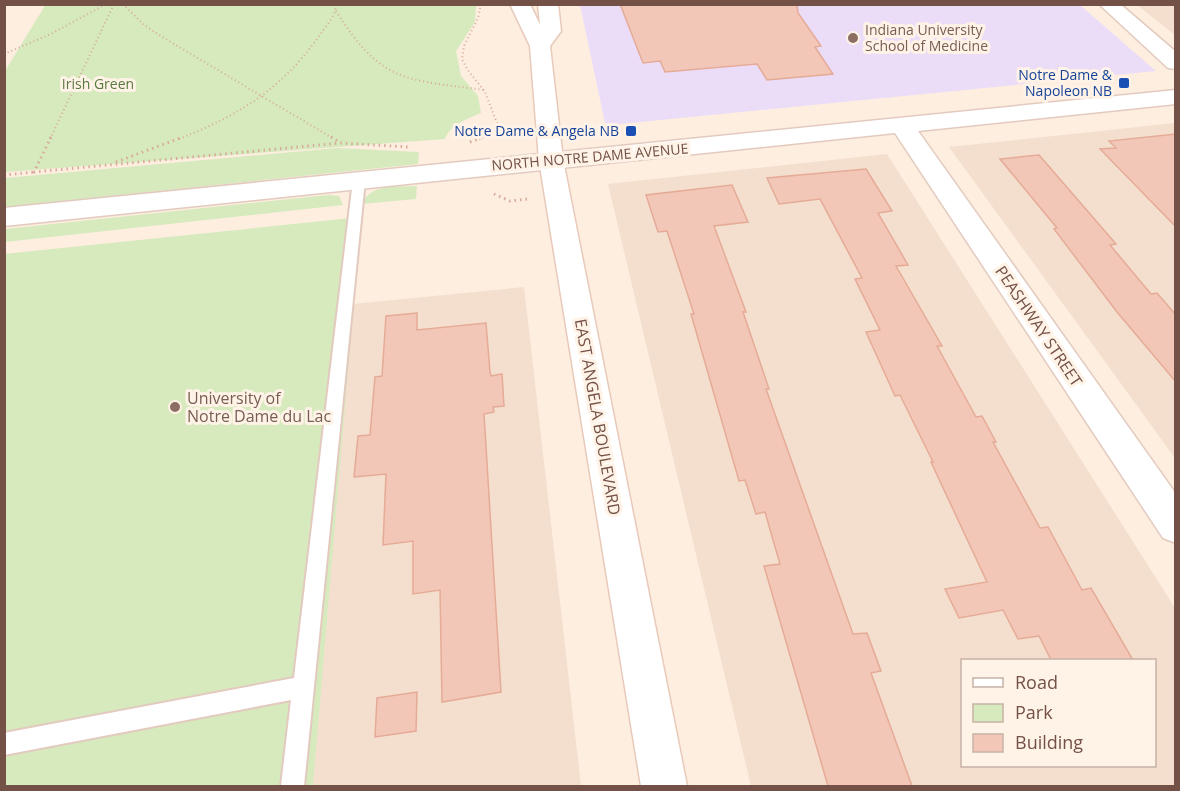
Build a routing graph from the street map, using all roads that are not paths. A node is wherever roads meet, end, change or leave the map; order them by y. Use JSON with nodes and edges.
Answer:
{"nodes":[{"id":1,"x":520,"y":4,"type":"edge"},
{"id":2,"x":548,"y":4,"type":"edge"},
{"id":3,"x":1108,"y":4,"type":"edge"},
{"id":4,"x":540,"y":46,"type":"junction"},
{"id":5,"x":1176,"y":63,"type":"edge"},
{"id":6,"x":1176,"y":96,"type":"edge"},
{"id":7,"x":902,"y":125,"type":"junction"},
{"id":8,"x":551,"y":160,"type":"junction"},
{"id":9,"x":359,"y":180,"type":"junction"},
{"id":10,"x":4,"y":217,"type":"edge"},
{"id":11,"x":1176,"y":526,"type":"edge"},
{"id":12,"x":303,"y":687,"type":"junction"},
{"id":13,"x":4,"y":744,"type":"edge"},
{"id":14,"x":293,"y":786,"type":"edge"},
{"id":15,"x":664,"y":786,"type":"edge"}],
"edges":[{"from":1,"to":4,"type":"street","name":"EAST ANGELA BOULEVARD"},
{"from":2,"to":4,"type":"street","name":"EAST ANGELA BOULEVARD"},
{"from":3,"to":5,"type":"street"},
{"from":4,"to":8,"type":"street","name":"EAST ANGELA BOULEVARD"},
{"from":6,"to":7,"type":"street","name":"NORTH NOTRE DAME AVENUE"},
{"from":7,"to":8,"type":"street","name":"NORTH NOTRE DAME AVENUE"},
{"from":7,"to":11,"type":"street","name":"PEASHWAY STREET"},
{"from":8,"to":9,"type":"street","name":"NORTH NOTRE DAME AVENUE"},
{"from":8,"to":15,"type":"street","name":"EAST ANGELA BOULEVARD"},
{"from":9,"to":10,"type":"street","name":"NORTH NOTRE DAME AVENUE"},
{"from":9,"to":12,"type":"lane"},
{"from":12,"to":13,"type":"lane"},
{"from":12,"to":14,"type":"lane"}]}
